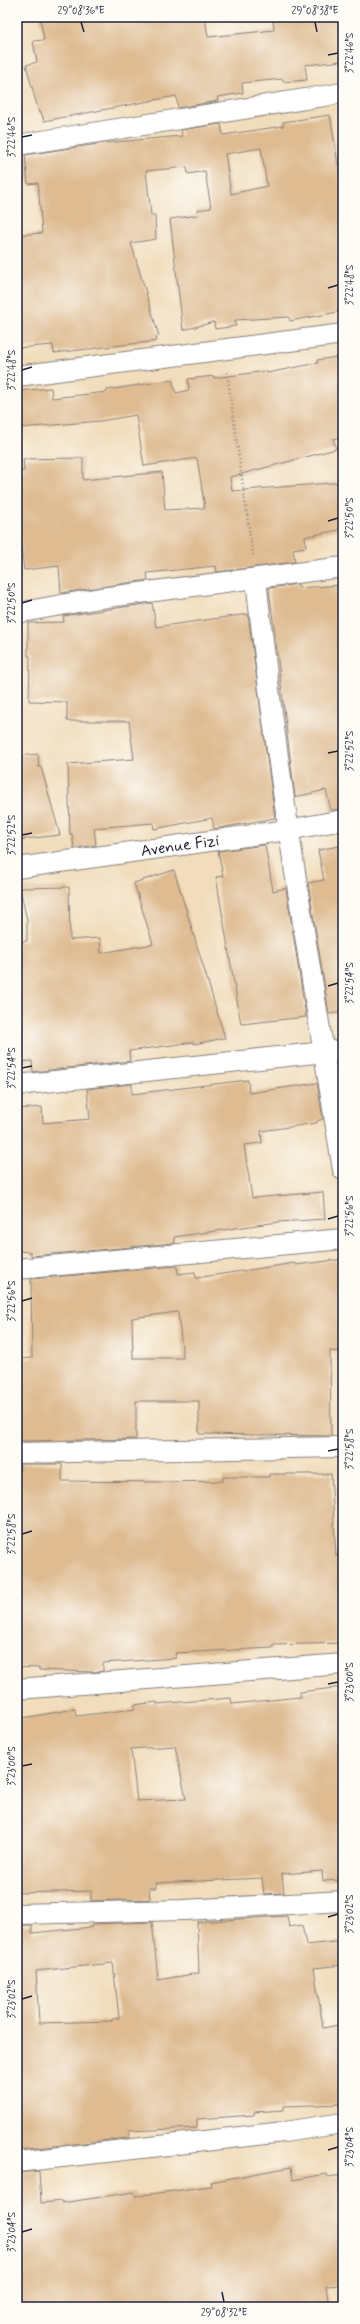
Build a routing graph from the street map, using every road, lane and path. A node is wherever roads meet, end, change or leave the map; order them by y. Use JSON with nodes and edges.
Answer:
{"nodes":[{"id":1,"x":343,"y":93,"type":"edge"},
{"id":2,"x":17,"y":145,"type":"edge"},
{"id":3,"x":343,"y":334,"type":"edge"},
{"id":4,"x":224,"y":351,"type":"junction"},
{"id":5,"x":17,"y":376,"type":"edge"},
{"id":6,"x":343,"y":567,"type":"edge"},
{"id":7,"x":256,"y":579,"type":"junction"},
{"id":8,"x":17,"y":613,"type":"edge"},
{"id":9,"x":343,"y":820,"type":"edge"},
{"id":10,"x":288,"y":830,"type":"junction"},
{"id":11,"x":17,"y":868,"type":"edge"},
{"id":12,"x":334,"y":1051,"type":"edge"},
{"id":13,"x":17,"y":1085,"type":"edge"},
{"id":14,"x":343,"y":1170,"type":"edge"},
{"id":15,"x":343,"y":1239,"type":"edge"},
{"id":16,"x":17,"y":1269,"type":"edge"},
{"id":17,"x":343,"y":1448,"type":"edge"},
{"id":18,"x":17,"y":1453,"type":"edge"},
{"id":19,"x":343,"y":1664,"type":"edge"},
{"id":20,"x":17,"y":1689,"type":"edge"},
{"id":21,"x":343,"y":1901,"type":"edge"},
{"id":22,"x":17,"y":1914,"type":"edge"},
{"id":23,"x":343,"y":2123,"type":"edge"},
{"id":24,"x":17,"y":2162,"type":"edge"}],
"edges":[{"from":1,"to":2,"type":"street"},
{"from":3,"to":4,"type":"street"},
{"from":4,"to":5,"type":"street"},
{"from":4,"to":7,"type":"path"},
{"from":6,"to":7,"type":"street"},
{"from":7,"to":8,"type":"street"},
{"from":7,"to":10,"type":"street"},
{"from":9,"to":10,"type":"street","name":"Avenue Fizi"},
{"from":10,"to":11,"type":"street","name":"Avenue Fizi"},
{"from":10,"to":12,"type":"street"},
{"from":12,"to":13,"type":"street"},
{"from":12,"to":14,"type":"street"},
{"from":15,"to":16,"type":"street"},
{"from":17,"to":18,"type":"street"},
{"from":19,"to":20,"type":"street"},
{"from":21,"to":22,"type":"street"},
{"from":23,"to":24,"type":"street"}]}
